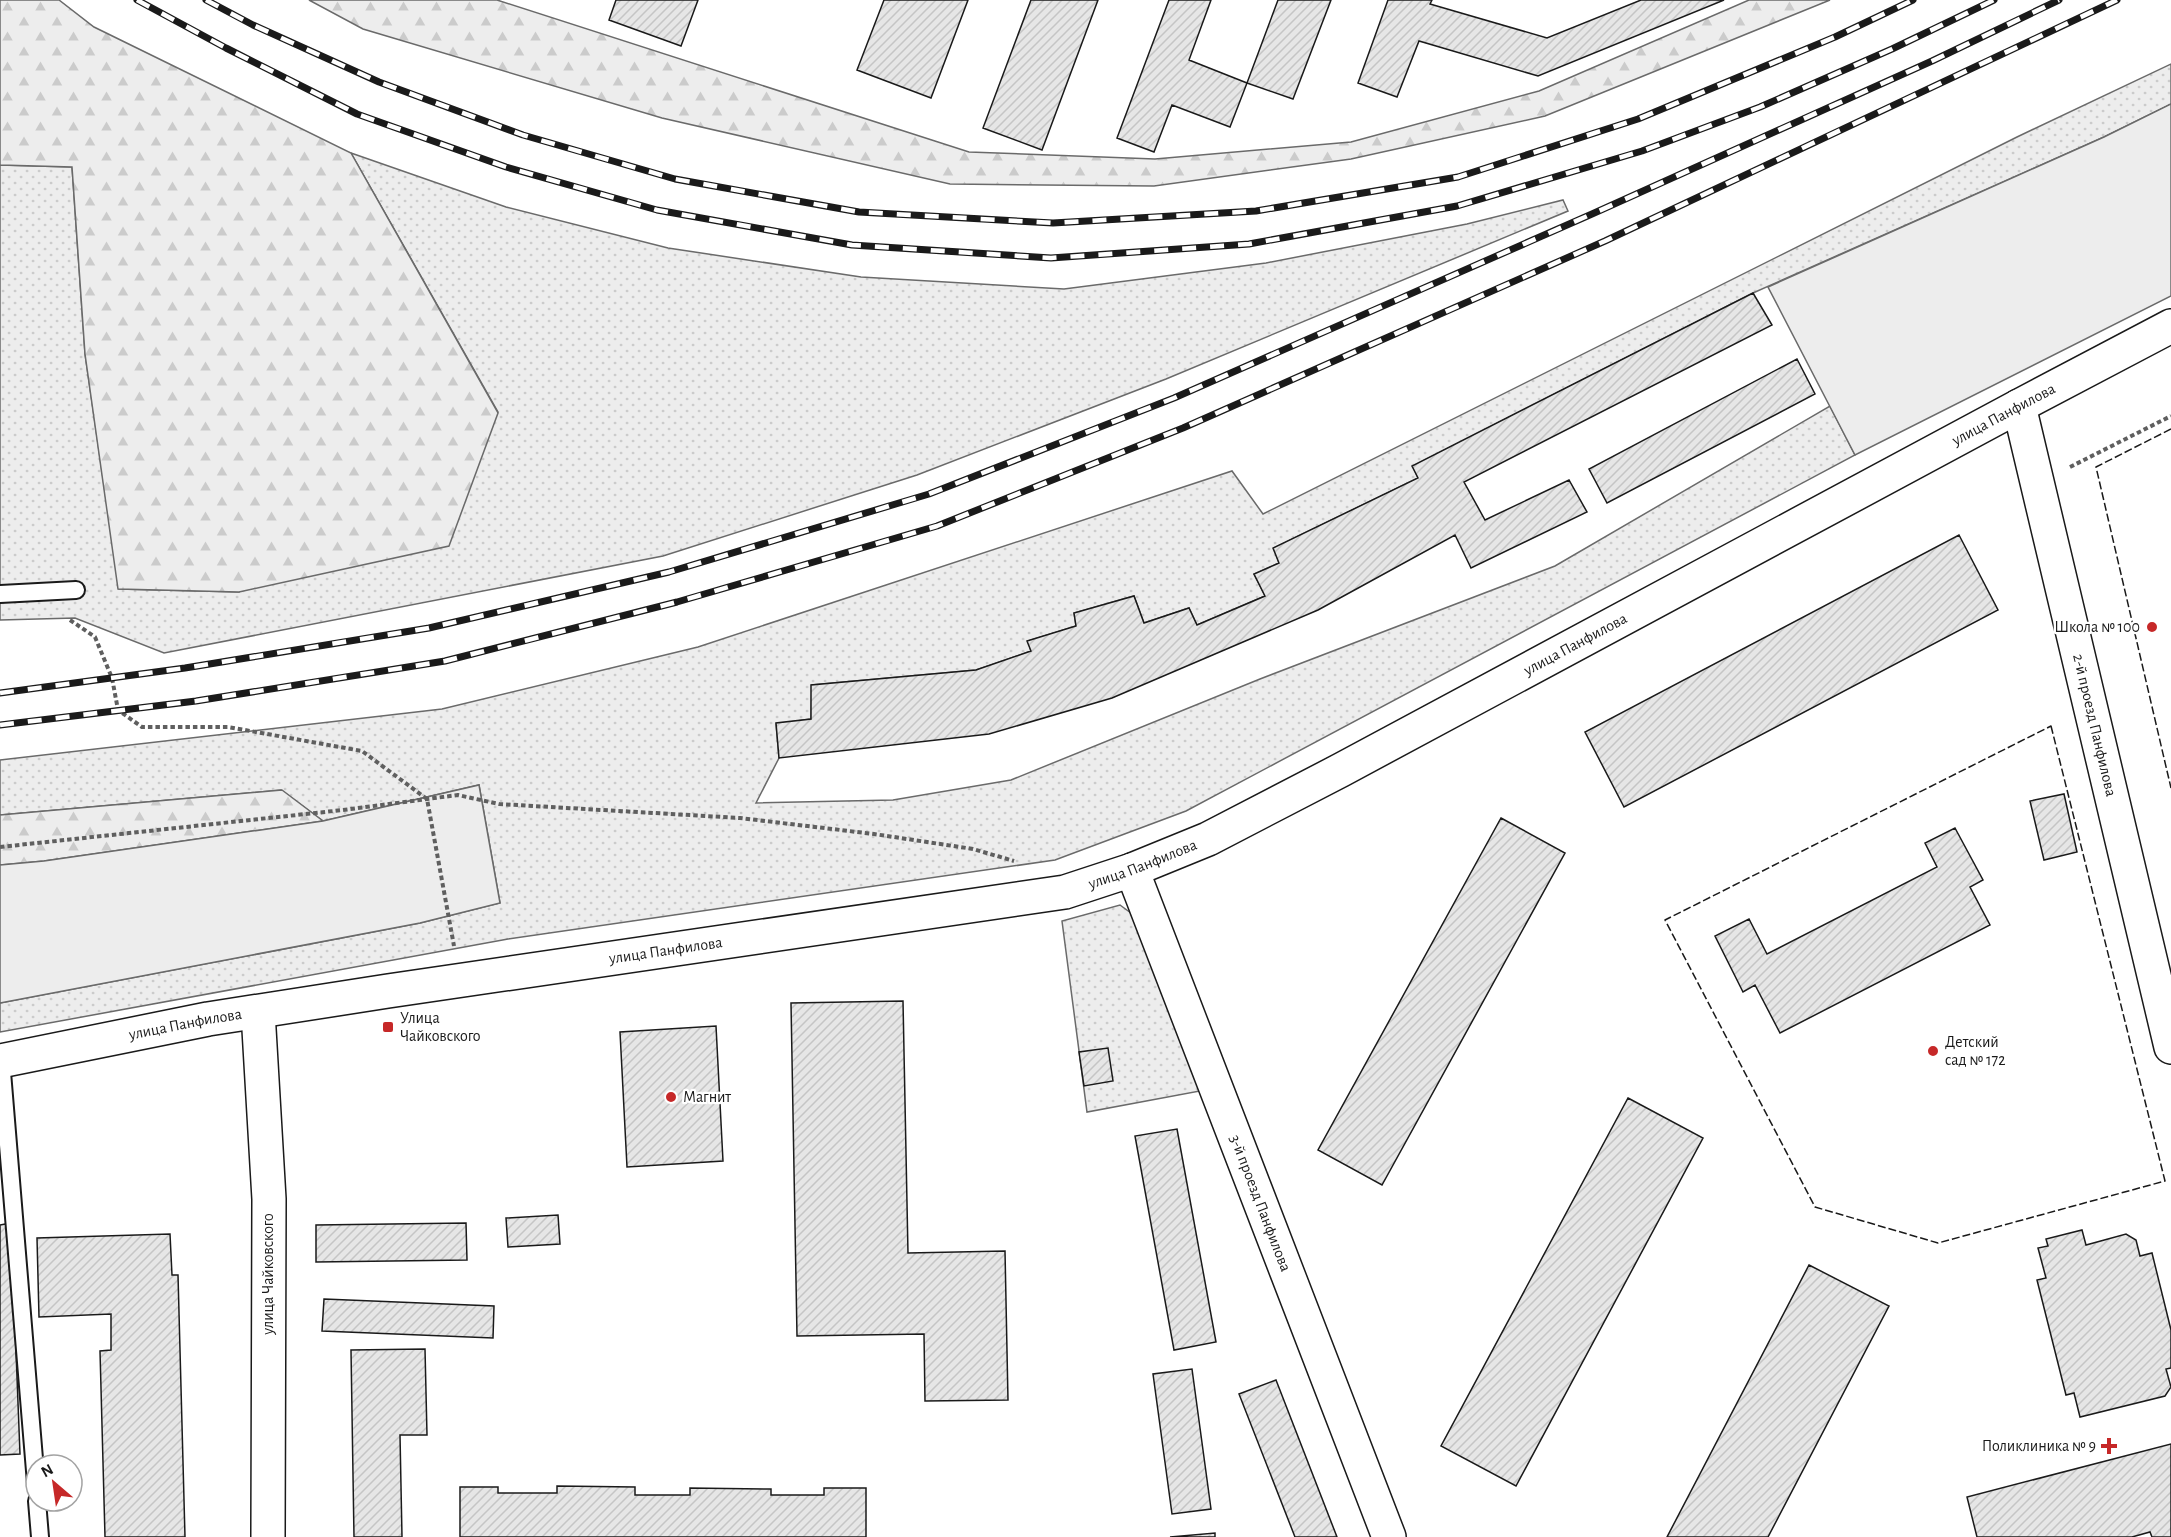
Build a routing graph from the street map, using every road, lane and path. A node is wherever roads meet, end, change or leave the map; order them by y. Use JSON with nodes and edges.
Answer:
{"nodes":[{"id":1,"x":2171,"y":326,"type":"edge"},
{"id":2,"x":2019,"y":406,"type":"junction"},
{"id":3,"x":2171,"y":416,"type":"edge"},
{"id":4,"x":2037,"y":483,"type":"junction"},
{"id":5,"x":76,"y":590,"type":"dead end"},
{"id":6,"x":30,"y":592,"type":"junction"},
{"id":7,"x":0,"y":594,"type":"edge"},
{"id":8,"x":427,"y":799,"type":"junction"},
{"id":9,"x":0,"y":847,"type":"edge"},
{"id":10,"x":1132,"y":870,"type":"junction"},
{"id":11,"x":1065,"y":892,"type":"junction"},
{"id":12,"x":454,"y":949,"type":"dead end"},
{"id":13,"x":258,"y":1012,"type":"junction"},
{"id":14,"x":2171,"y":1047,"type":"edge"},
{"id":15,"x":1,"y":1060,"type":"edge"},
{"id":16,"x":34,"y":1453,"type":"edge"},
{"id":17,"x":39,"y":1513,"type":"edge"},
{"id":18,"x":40,"y":1537,"type":"edge"},
{"id":19,"x":268,"y":1537,"type":"edge"},
{"id":20,"x":1389,"y":1537,"type":"edge"}],
"edges":[{"from":1,"to":2,"type":"main road","name":"улица Панфилова"},
{"from":2,"to":4,"type":"main road","name":"2-й проезд Панфилова"},
{"from":2,"to":10,"type":"main road","name":"улица Панфилова"},
{"from":3,"to":4,"type":"path"},
{"from":4,"to":14,"type":"main road","name":"2-й проезд Панфилова"},
{"from":5,"to":6,"type":"lane"},
{"from":6,"to":7,"type":"lane"},
{"from":6,"to":8,"type":"path"},
{"from":8,"to":9,"type":"path"},
{"from":8,"to":11,"type":"path"},
{"from":8,"to":12,"type":"path"},
{"from":10,"to":11,"type":"main road","name":"улица Панфилова"},
{"from":10,"to":20,"type":"main road","name":"3-й проезд Панфилова"},
{"from":11,"to":13,"type":"main road","name":"улица Панфилова"},
{"from":13,"to":15,"type":"main road","name":"улица Панфилова"},
{"from":13,"to":19,"type":"main road","name":"улица Чайковского"},
{"from":15,"to":16,"type":"lane"},
{"from":17,"to":18,"type":"lane"}]}
